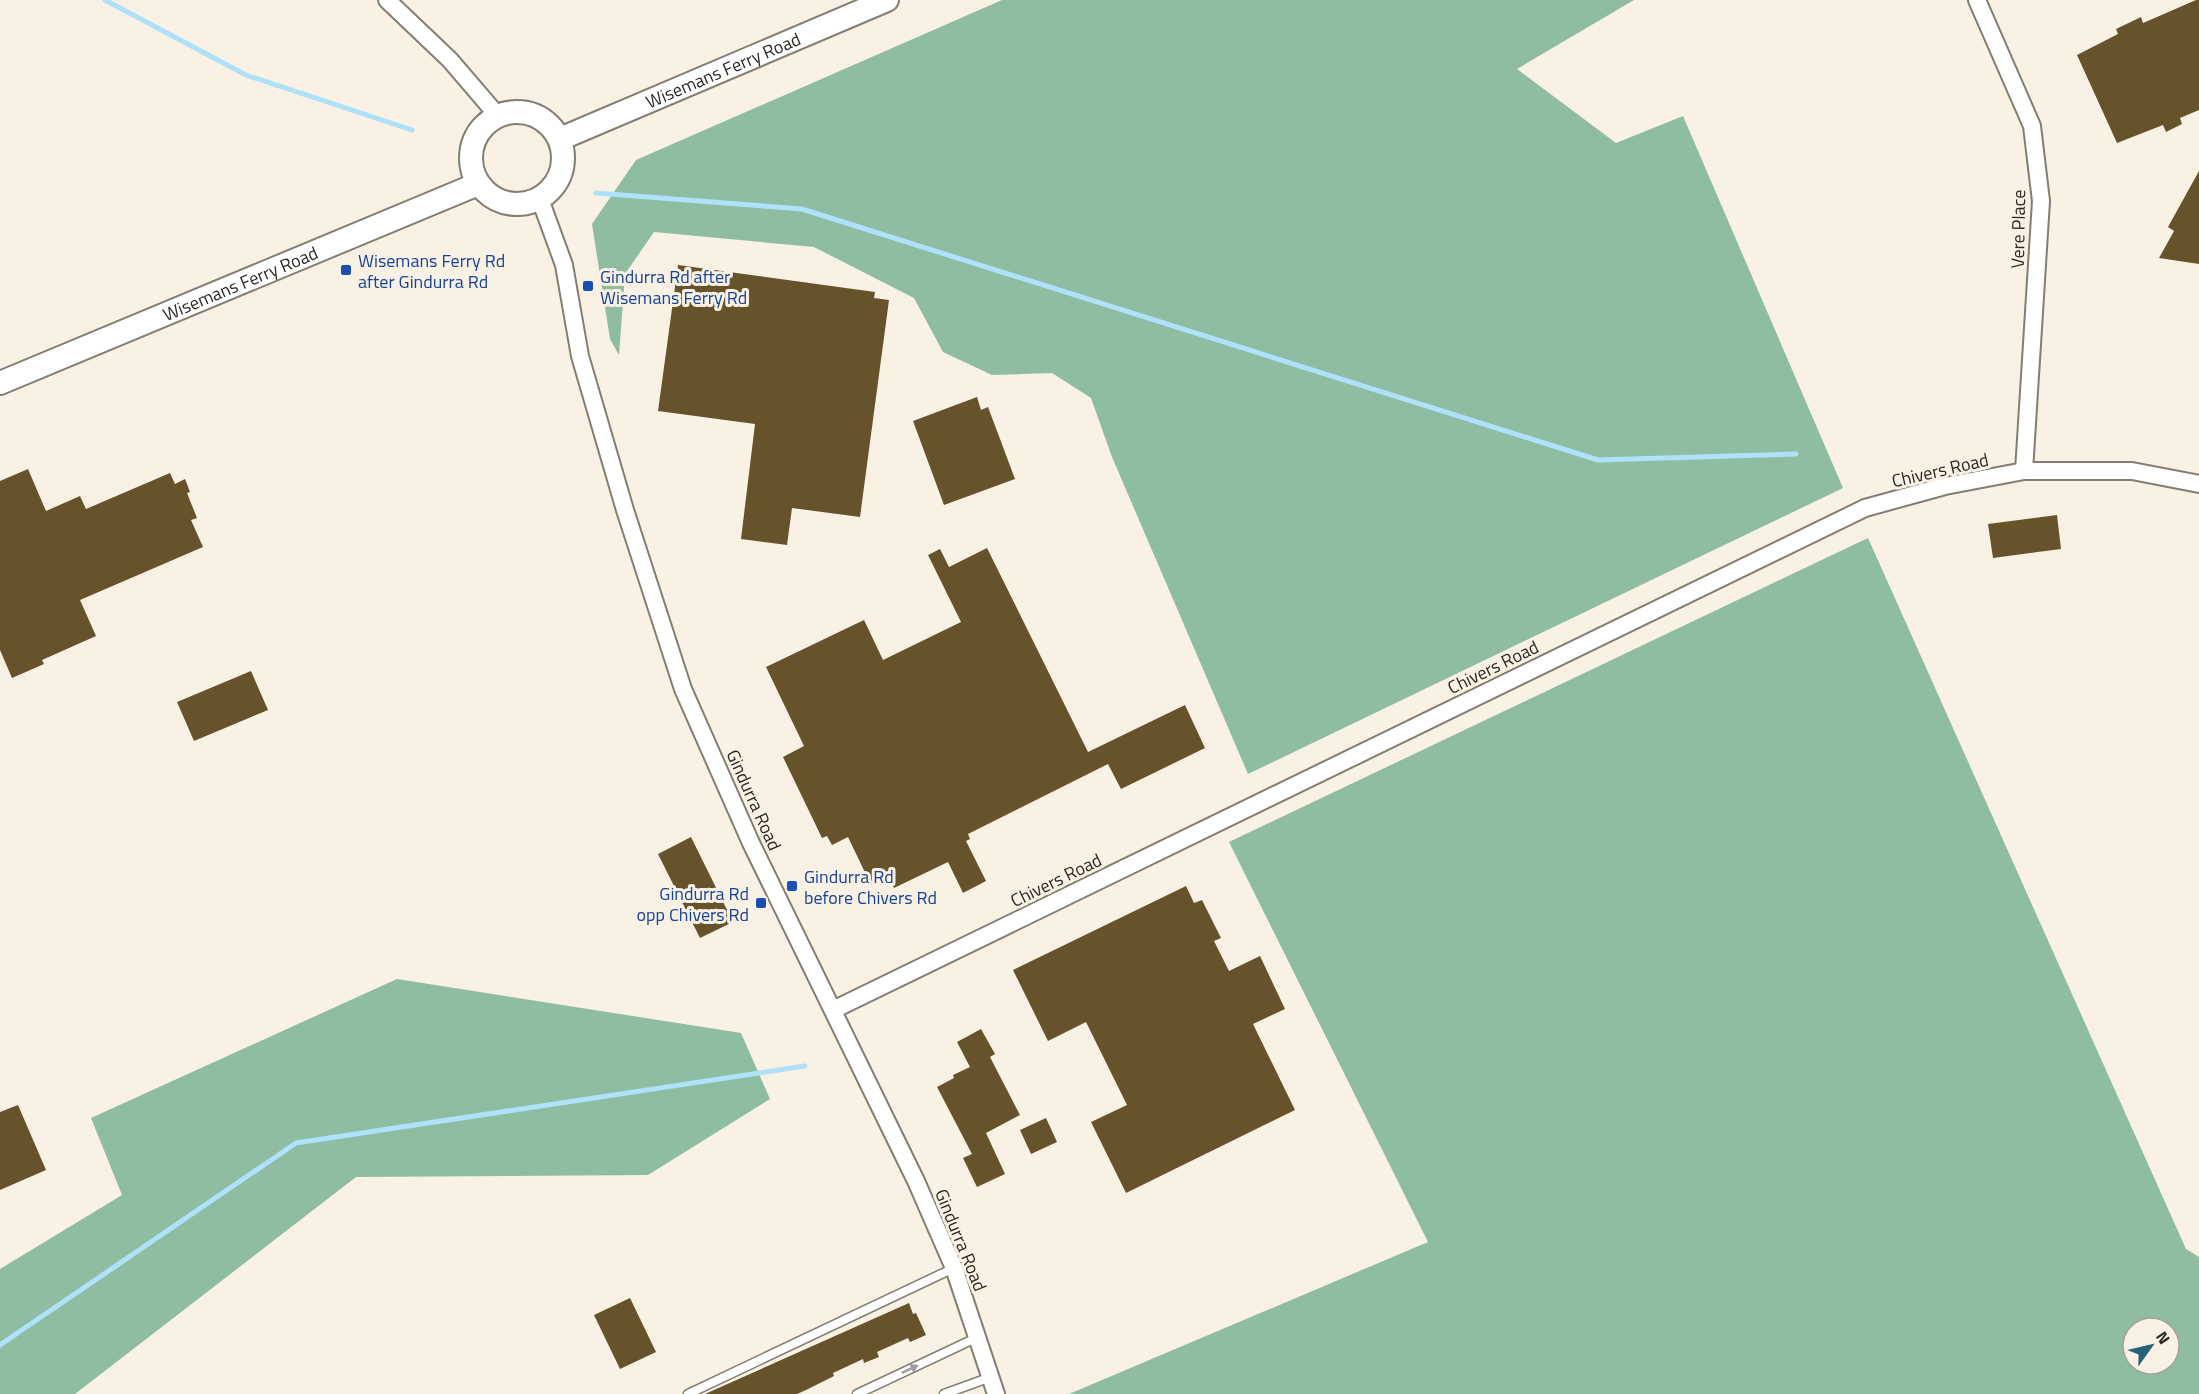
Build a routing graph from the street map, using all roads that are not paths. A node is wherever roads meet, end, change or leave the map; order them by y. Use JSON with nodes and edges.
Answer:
{"nodes":[{"id":1,"x":387,"y":0,"type":"edge"},
{"id":2,"x":887,"y":0,"type":"edge"},
{"id":3,"x":1977,"y":0,"type":"edge"},
{"id":4,"x":498,"y":116,"type":"junction"},
{"id":5,"x":560,"y":139,"type":"junction"},
{"id":6,"x":478,"y":184,"type":"junction"},
{"id":7,"x":540,"y":199,"type":"junction"},
{"id":8,"x":0,"y":383,"type":"edge"},
{"id":9,"x":2024,"y":471,"type":"junction"},
{"id":10,"x":2199,"y":484,"type":"edge"},
{"id":11,"x":833,"y":1010,"type":"junction"},
{"id":12,"x":954,"y":1268,"type":"junction"},
{"id":13,"x":978,"y":1337,"type":"junction"},
{"id":14,"x":991,"y":1377,"type":"junction"},
{"id":15,"x":688,"y":1394,"type":"edge"},
{"id":16,"x":857,"y":1394,"type":"edge"},
{"id":17,"x":944,"y":1394,"type":"edge"},
{"id":18,"x":996,"y":1394,"type":"edge"}],
"edges":[{"from":1,"to":4,"type":"street"},
{"from":2,"to":5,"type":"main road","name":"Wisemans Ferry Road"},
{"from":3,"to":9,"type":"street","name":"Vere Place"},
{"from":4,"to":5,"type":"main road"},
{"from":4,"to":6,"type":"main road"},
{"from":5,"to":7,"type":"main road"},
{"from":6,"to":7,"type":"main road"},
{"from":6,"to":8,"type":"main road","name":"Wisemans Ferry Road"},
{"from":7,"to":11,"type":"street","name":"Gindurra Road"},
{"from":9,"to":10,"type":"street","name":"Chivers Road"},
{"from":9,"to":11,"type":"street","name":"Chivers Road"},
{"from":11,"to":12,"type":"street","name":"Gindurra Road"},
{"from":12,"to":13,"type":"street","name":"Gindurra Road"},
{"from":12,"to":15,"type":"lane"},
{"from":13,"to":14,"type":"street","name":"Gindurra Road"},
{"from":16,"to":13,"type":"lane","one_way":true},
{"from":14,"to":17,"type":"lane"},
{"from":14,"to":18,"type":"street","name":"Gindurra Road"}]}
